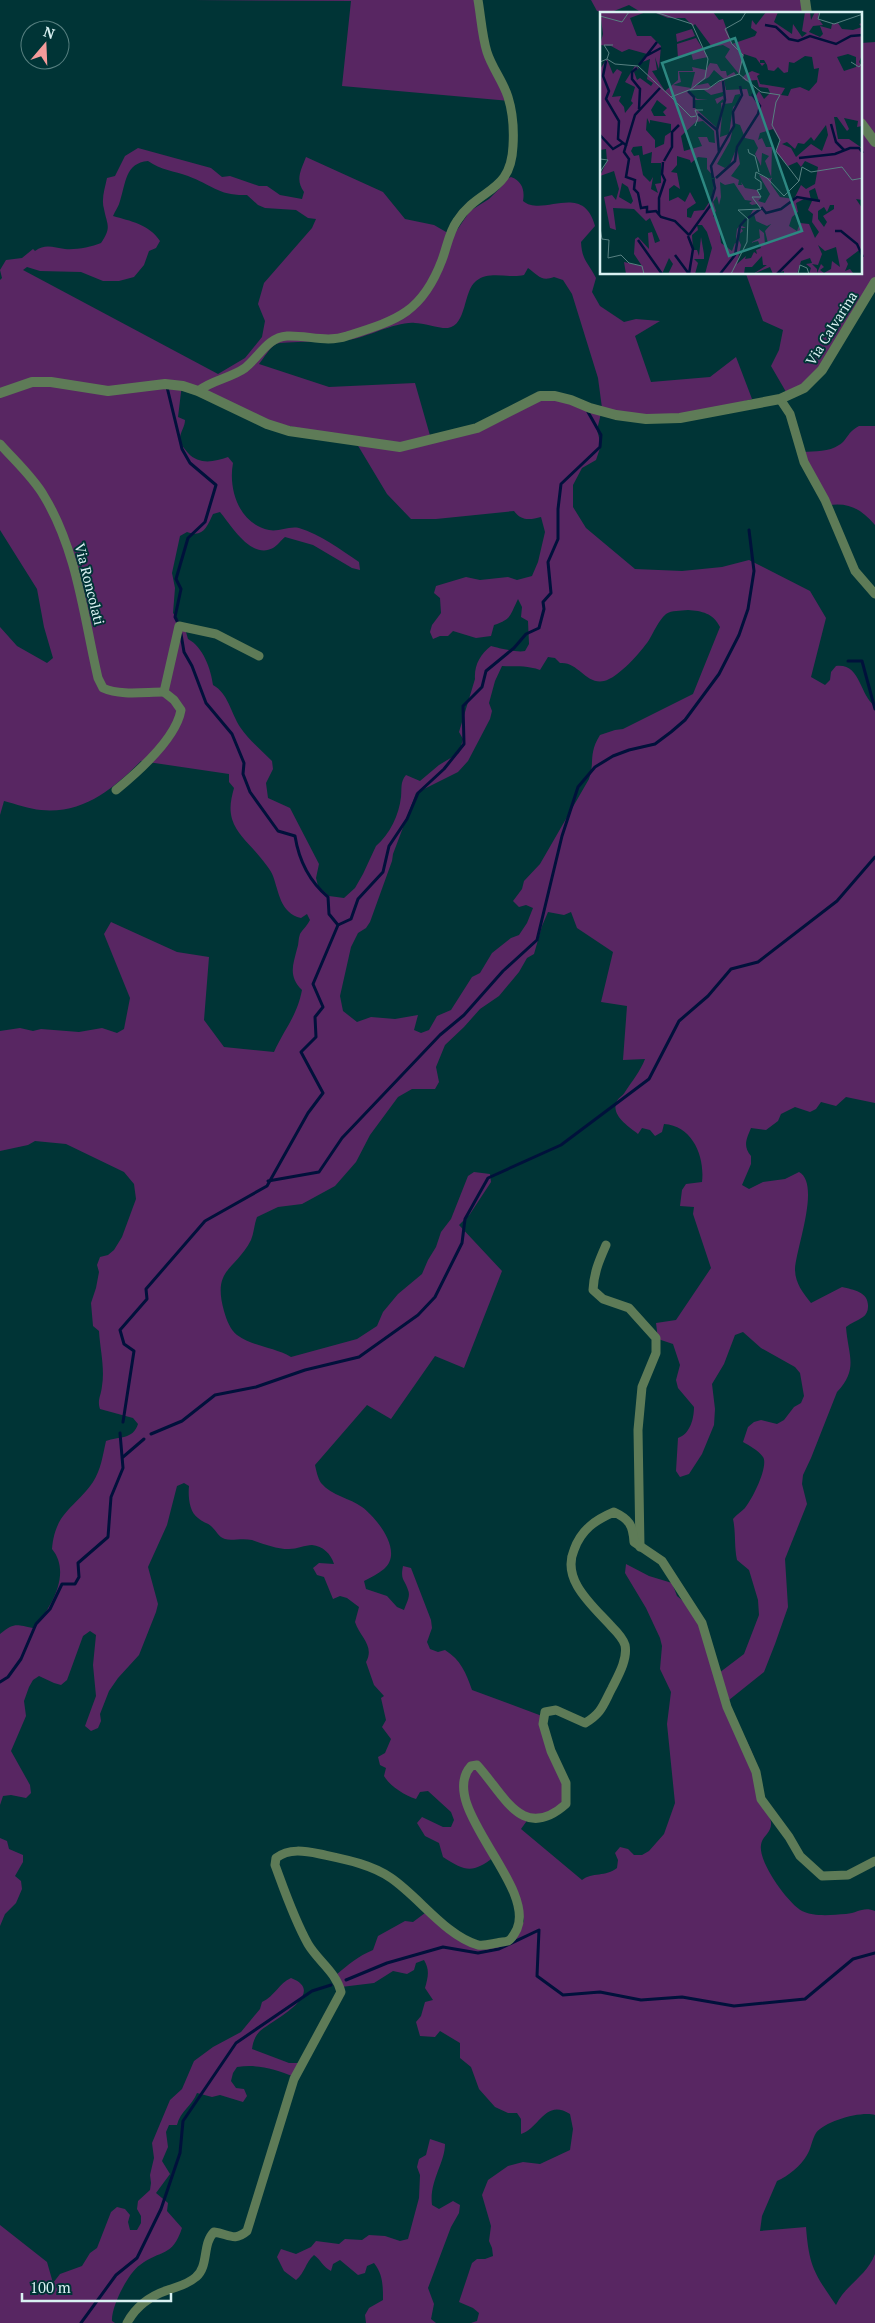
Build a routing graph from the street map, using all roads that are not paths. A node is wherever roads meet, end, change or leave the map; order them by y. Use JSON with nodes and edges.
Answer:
{"nodes":[{"id":1,"x":478,"y":0,"type":"edge"},
{"id":2,"x":862,"y":124,"type":"edge"},
{"id":3,"x":875,"y":142,"type":"edge"},
{"id":4,"x":875,"y":282,"type":"edge"},
{"id":5,"x":198,"y":391,"type":"junction"},
{"id":6,"x":0,"y":393,"type":"edge"},
{"id":7,"x":780,"y":399,"type":"junction"},
{"id":8,"x":0,"y":444,"type":"edge"},
{"id":9,"x":875,"y":594,"type":"edge"},
{"id":10,"x":259,"y":656,"type":"dead end"},
{"id":11,"x":164,"y":692,"type":"junction"},
{"id":12,"x":116,"y":790,"type":"dead end"},
{"id":13,"x":606,"y":1245,"type":"dead end"},
{"id":14,"x":640,"y":1547,"type":"junction"},
{"id":15,"x":875,"y":1861,"type":"edge"},
{"id":16,"x":127,"y":2323,"type":"edge"}],
"edges":[{"from":1,"to":5,"type":"street"},
{"from":2,"to":3,"type":"street"},
{"from":4,"to":7,"type":"street","name":"Via Calvarina"},
{"from":5,"to":6,"type":"street","name":"Via Calvarina"},
{"from":5,"to":7,"type":"street","name":"Via Calvarina"},
{"from":7,"to":9,"type":"street"},
{"from":8,"to":11,"type":"street","name":"Via Roncolati"},
{"from":10,"to":11,"type":"street"},
{"from":11,"to":12,"type":"street"},
{"from":13,"to":14,"type":"street"},
{"from":14,"to":15,"type":"street"},
{"from":14,"to":16,"type":"street"}]}
